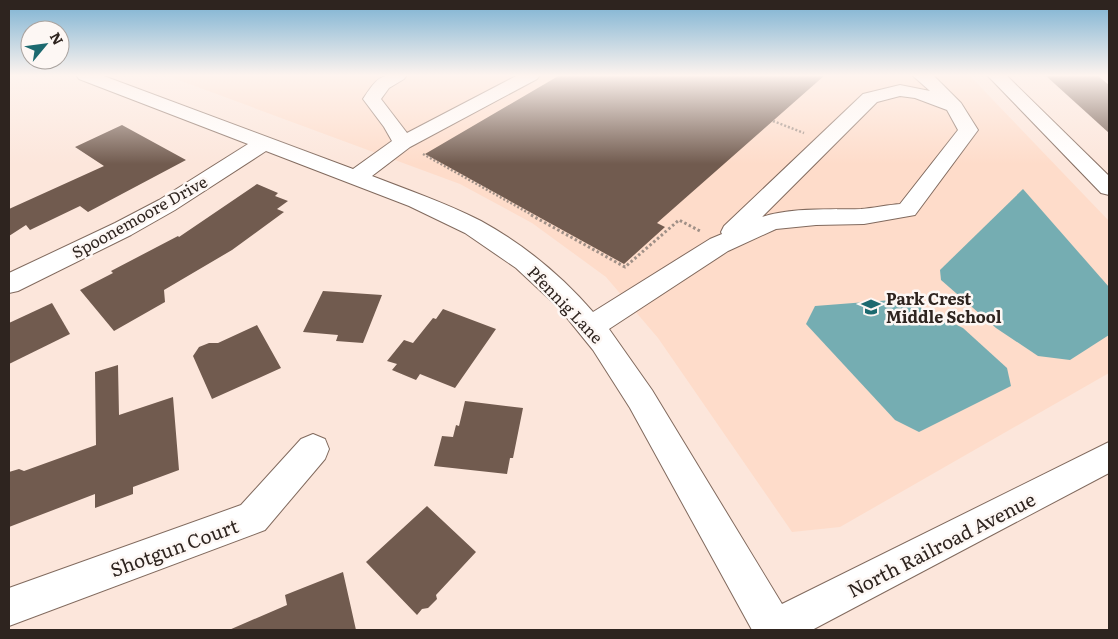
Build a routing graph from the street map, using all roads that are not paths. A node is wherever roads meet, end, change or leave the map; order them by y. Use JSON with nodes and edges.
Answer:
{"nodes":[{"id":1,"x":166,"y":105,"type":"edge"},
{"id":2,"x":375,"y":105,"type":"edge"},
{"id":3,"x":475,"y":105,"type":"edge"},
{"id":4,"x":862,"y":105,"type":"edge"},
{"id":5,"x":948,"y":105,"type":"edge"},
{"id":6,"x":1026,"y":105,"type":"edge"},
{"id":7,"x":953,"y":107,"type":"joint"},
{"id":8,"x":266,"y":142,"type":"junction"},
{"id":9,"x":403,"y":143,"type":"junction"},
{"id":10,"x":1082,"y":160,"type":"junction"},
{"id":11,"x":1109,"y":160,"type":"edge"},
{"id":12,"x":356,"y":177,"type":"junction"},
{"id":13,"x":1109,"y":188,"type":"edge"},
{"id":14,"x":711,"y":239,"type":"junction"},
{"id":15,"x":9,"y":284,"type":"edge"},
{"id":16,"x":591,"y":327,"type":"junction"},
{"id":17,"x":313,"y":449,"type":"dead end"},
{"id":18,"x":1109,"y":457,"type":"edge"},
{"id":19,"x":9,"y":607,"type":"edge"},
{"id":20,"x":774,"y":630,"type":"edge"}],
"edges":[{"from":1,"to":8,"type":"street","name":"Pfennig Lane"},
{"from":2,"to":9,"type":"street"},
{"from":3,"to":9,"type":"street"},
{"from":4,"to":14,"type":"street"},
{"from":5,"to":7,"type":"street"},
{"from":6,"to":10,"type":"street"},
{"from":7,"to":14,"type":"street"},
{"from":8,"to":12,"type":"street","name":"Pfennig Lane"},
{"from":8,"to":15,"type":"street","name":"Spoonemoore Drive"},
{"from":9,"to":12,"type":"street"},
{"from":10,"to":11,"type":"street"},
{"from":10,"to":13,"type":"street"},
{"from":12,"to":16,"type":"street","name":"Pfennig Lane"},
{"from":14,"to":16,"type":"street"},
{"from":16,"to":20,"type":"street","name":"Pfennig Lane"},
{"from":17,"to":19,"type":"street","name":"Shotgun Court"},
{"from":18,"to":20,"type":"street","name":"North Railroad Avenue"}]}
